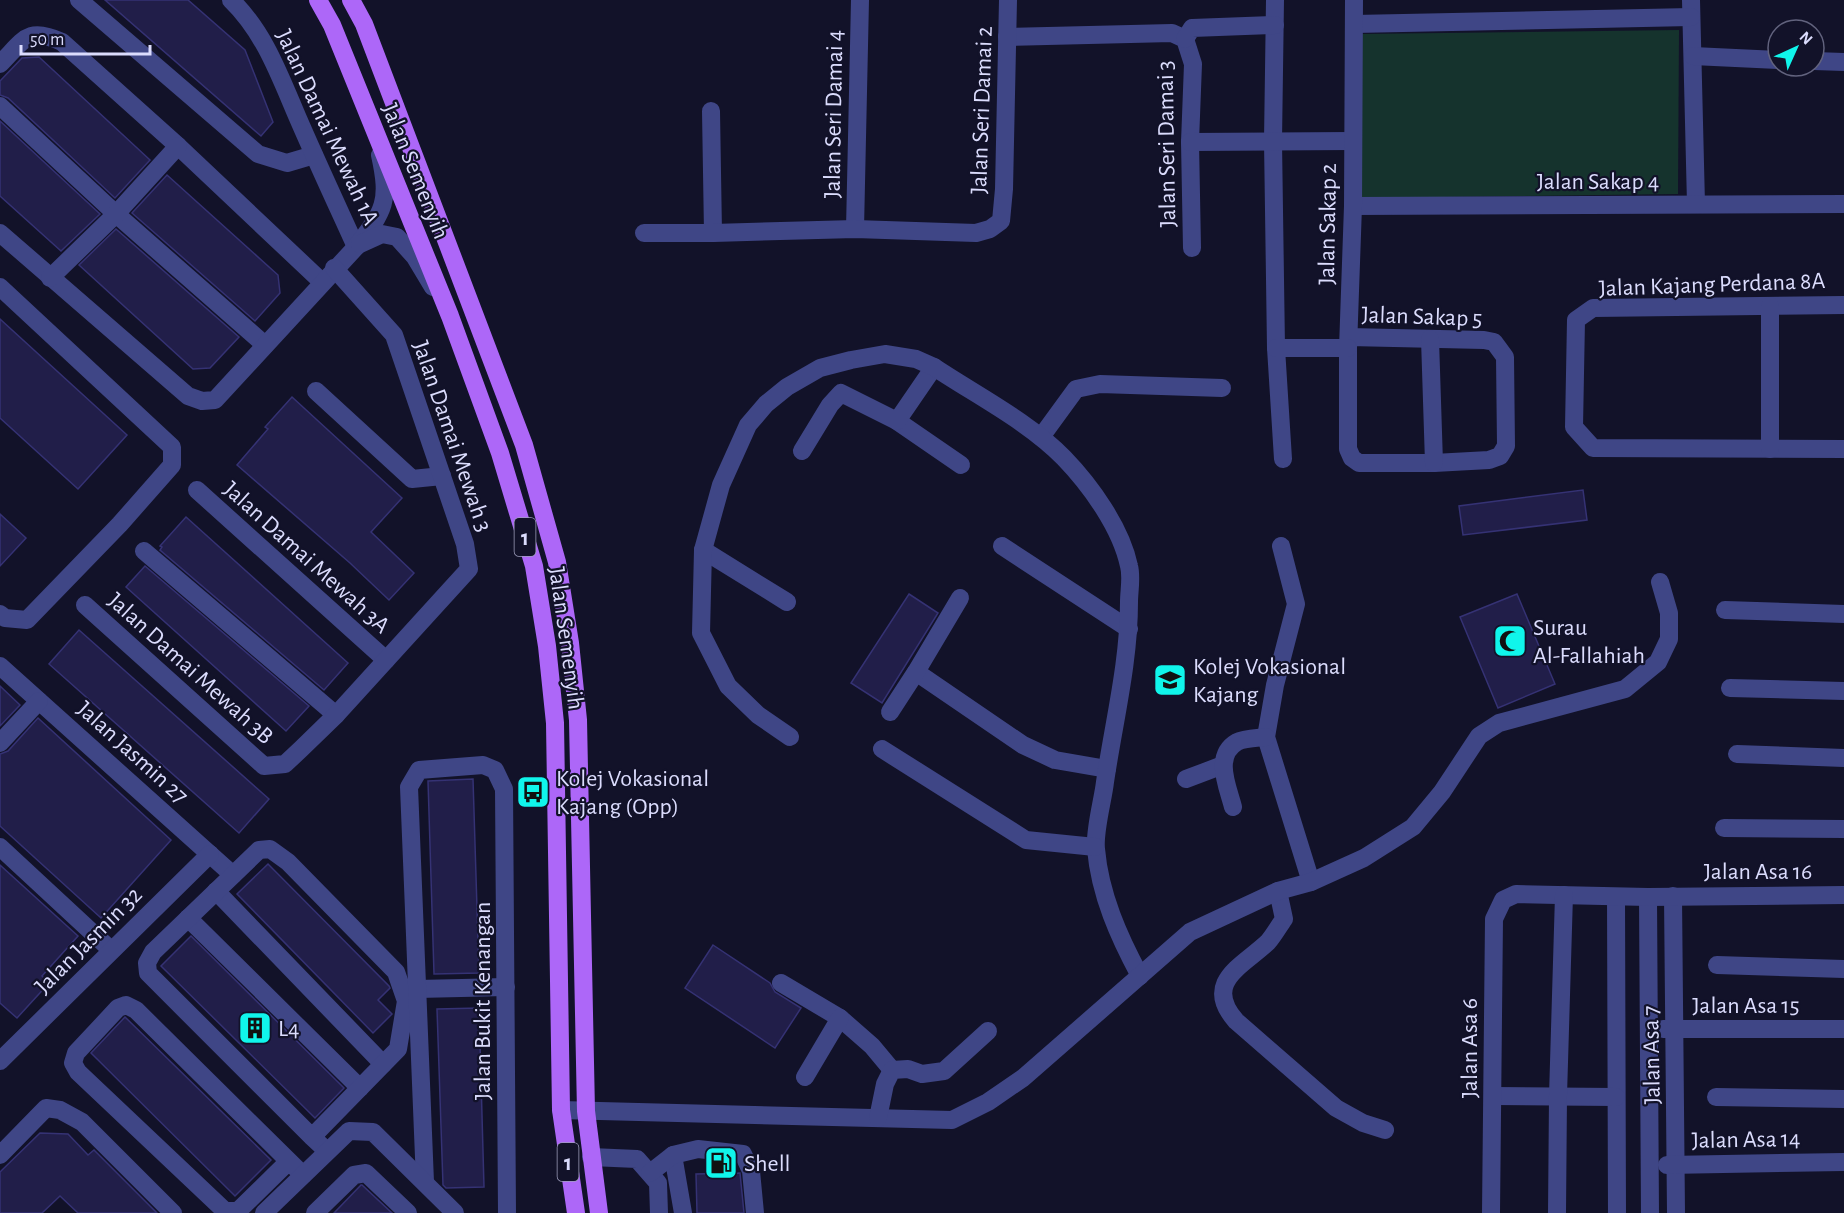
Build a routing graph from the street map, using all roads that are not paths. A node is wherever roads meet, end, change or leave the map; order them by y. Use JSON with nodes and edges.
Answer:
{"nodes":[{"id":1,"x":79,"y":0,"type":"edge"},
{"id":2,"x":231,"y":0,"type":"edge"},
{"id":3,"x":318,"y":0,"type":"edge"},
{"id":4,"x":351,"y":0,"type":"edge"},
{"id":5,"x":860,"y":0,"type":"edge"},
{"id":6,"x":1008,"y":0,"type":"edge"},
{"id":7,"x":1275,"y":0,"type":"edge"},
{"id":8,"x":1354,"y":0,"type":"edge"},
{"id":9,"x":1691,"y":9,"type":"edge"},
{"id":10,"x":1354,"y":24,"type":"junction"},
{"id":11,"x":1275,"y":26,"type":"junction"},
{"id":12,"x":1007,"y":37,"type":"junction"},
{"id":13,"x":1185,"y":39,"type":"junction"},
{"id":14,"x":1693,"y":56,"type":"junction"},
{"id":15,"x":1766,"y":59,"type":"edge"},
{"id":16,"x":1826,"y":61,"type":"edge"},
{"id":17,"x":1844,"y":62,"type":"edge"},
{"id":18,"x":0,"y":64,"type":"edge"},
{"id":19,"x":0,"y":106,"type":"edge"},
{"id":20,"x":711,"y":111,"type":"dead end"},
{"id":21,"x":377,"y":140,"type":"junction"},
{"id":22,"x":1273,"y":141,"type":"junction"},
{"id":23,"x":1353,"y":141,"type":"junction"},
{"id":24,"x":1190,"y":142,"type":"junction"},
{"id":25,"x":178,"y":146,"type":"junction"},
{"id":26,"x":314,"y":155,"type":"junction"},
{"id":27,"x":1696,"y":204,"type":"junction"},
{"id":28,"x":1844,"y":204,"type":"edge"},
{"id":29,"x":1353,"y":206,"type":"junction"},
{"id":30,"x":116,"y":214,"type":"junction"},
{"id":31,"x":855,"y":229,"type":"junction"},
{"id":32,"x":0,"y":233,"type":"edge"},
{"id":33,"x":644,"y":233,"type":"dead end"},
{"id":34,"x":713,"y":233,"type":"junction"},
{"id":35,"x":356,"y":246,"type":"junction"},
{"id":36,"x":1191,"y":248,"type":"dead end"},
{"id":37,"x":334,"y":268,"type":"junction"},
{"id":38,"x":50,"y":278,"type":"junction"},
{"id":39,"x":322,"y":282,"type":"junction"},
{"id":40,"x":0,"y":287,"type":"edge"},
{"id":41,"x":1844,"y":304,"type":"edge"},
{"id":42,"x":1770,"y":306,"type":"junction"},
{"id":43,"x":450,"y":316,"type":"junction"},
{"id":44,"x":1430,"y":339,"type":"junction"},
{"id":45,"x":1349,"y":342,"type":"junction"},
{"id":46,"x":265,"y":345,"type":"junction"},
{"id":47,"x":1276,"y":348,"type":"junction"},
{"id":48,"x":934,"y":367,"type":"junction"},
{"id":49,"x":1222,"y":388,"type":"dead end"},
{"id":50,"x":316,"y":391,"type":"dead end"},
{"id":51,"x":897,"y":421,"type":"junction"},
{"id":52,"x":1041,"y":437,"type":"junction"},
{"id":53,"x":1770,"y":449,"type":"junction"},
{"id":54,"x":1844,"y":449,"type":"edge"},
{"id":55,"x":802,"y":451,"type":"dead end"},
{"id":56,"x":1283,"y":459,"type":"dead end"},
{"id":57,"x":1434,"y":463,"type":"junction"},
{"id":58,"x":961,"y":465,"type":"dead end"},
{"id":59,"x":442,"y":476,"type":"junction"},
{"id":60,"x":197,"y":490,"type":"dead end"},
{"id":61,"x":1002,"y":546,"type":"dead end"},
{"id":62,"x":1281,"y":546,"type":"dead end"},
{"id":63,"x":703,"y":550,"type":"junction"},
{"id":64,"x":144,"y":551,"type":"dead end"},
{"id":65,"x":1660,"y":582,"type":"dead end"},
{"id":66,"x":960,"y":598,"type":"dead end"},
{"id":67,"x":787,"y":602,"type":"dead end"},
{"id":68,"x":86,"y":605,"type":"dead end"},
{"id":69,"x":1725,"y":610,"type":"dead end"},
{"id":70,"x":0,"y":614,"type":"edge"},
{"id":71,"x":1844,"y":614,"type":"edge"},
{"id":72,"x":1129,"y":629,"type":"junction"},
{"id":73,"x":386,"y":660,"type":"junction"},
{"id":74,"x":0,"y":666,"type":"edge"},
{"id":75,"x":916,"y":672,"type":"junction"},
{"id":76,"x":1730,"y":688,"type":"dead end"},
{"id":77,"x":1844,"y":691,"type":"edge"},
{"id":78,"x":39,"y":701,"type":"junction"},
{"id":79,"x":890,"y":712,"type":"dead end"},
{"id":80,"x":336,"y":715,"type":"junction"},
{"id":81,"x":790,"y":737,"type":"dead end"},
{"id":82,"x":1266,"y":738,"type":"junction"},
{"id":83,"x":0,"y":743,"type":"edge"},
{"id":84,"x":882,"y":749,"type":"dead end"},
{"id":85,"x":1737,"y":754,"type":"dead end"},
{"id":86,"x":1844,"y":758,"type":"edge"},
{"id":87,"x":1222,"y":765,"type":"junction"},
{"id":88,"x":1107,"y":769,"type":"junction"},
{"id":89,"x":1186,"y":779,"type":"dead end"},
{"id":90,"x":1233,"y":807,"type":"dead end"},
{"id":91,"x":1724,"y":828,"type":"dead end"},
{"id":92,"x":1844,"y":830,"type":"edge"},
{"id":93,"x":0,"y":847,"type":"edge"},
{"id":94,"x":1095,"y":847,"type":"junction"},
{"id":95,"x":210,"y":854,"type":"junction"},
{"id":96,"x":233,"y":875,"type":"junction"},
{"id":97,"x":1311,"y":882,"type":"junction"},
{"id":98,"x":216,"y":891,"type":"junction"},
{"id":99,"x":1278,"y":891,"type":"junction"},
{"id":100,"x":1516,"y":894,"type":"joint"},
{"id":101,"x":1564,"y":895,"type":"junction"},
{"id":102,"x":1844,"y":895,"type":"edge"},
{"id":103,"x":1673,"y":896,"type":"junction"},
{"id":104,"x":1616,"y":897,"type":"junction"},
{"id":105,"x":1648,"y":897,"type":"junction"},
{"id":106,"x":188,"y":918,"type":"junction"},
{"id":107,"x":111,"y":950,"type":"junction"},
{"id":108,"x":1717,"y":965,"type":"dead end"},
{"id":109,"x":1844,"y":969,"type":"edge"},
{"id":110,"x":1140,"y":976,"type":"junction"},
{"id":111,"x":781,"y":983,"type":"dead end"},
{"id":112,"x":506,"y":987,"type":"junction"},
{"id":113,"x":417,"y":989,"type":"junction"},
{"id":114,"x":840,"y":1018,"type":"junction"},
{"id":115,"x":1649,"y":1029,"type":"junction"},
{"id":116,"x":1675,"y":1029,"type":"junction"},
{"id":117,"x":1844,"y":1029,"type":"edge"},
{"id":118,"x":988,"y":1031,"type":"dead end"},
{"id":119,"x":0,"y":1061,"type":"edge"},
{"id":120,"x":383,"y":1064,"type":"junction"},
{"id":121,"x":892,"y":1070,"type":"junction"},
{"id":122,"x":805,"y":1077,"type":"dead end"},
{"id":123,"x":360,"y":1088,"type":"junction"},
{"id":124,"x":1492,"y":1096,"type":"junction"},
{"id":125,"x":1558,"y":1096,"type":"junction"},
{"id":126,"x":1716,"y":1097,"type":"dead end"},
{"id":127,"x":1616,"y":1098,"type":"junction"},
{"id":128,"x":1844,"y":1099,"type":"edge"},
{"id":129,"x":561,"y":1110,"type":"junction"},
{"id":130,"x":586,"y":1111,"type":"junction"},
{"id":131,"x":878,"y":1118,"type":"junction"},
{"id":132,"x":1385,"y":1130,"type":"dead end"},
{"id":133,"x":312,"y":1137,"type":"junction"},
{"id":134,"x":327,"y":1151,"type":"junction"},
{"id":135,"x":0,"y":1155,"type":"edge"},
{"id":136,"x":673,"y":1155,"type":"junction"},
{"id":137,"x":591,"y":1157,"type":"junction"},
{"id":138,"x":289,"y":1161,"type":"junction"},
{"id":139,"x":1844,"y":1162,"type":"edge"},
{"id":140,"x":1650,"y":1165,"type":"junction"},
{"id":141,"x":1677,"y":1165,"type":"junction"},
{"id":142,"x":650,"y":1173,"type":"junction"},
{"id":143,"x":303,"y":1175,"type":"junction"},
{"id":144,"x":425,"y":1182,"type":"junction"},
{"id":145,"x":276,"y":1209,"type":"edge"},
{"id":146,"x":173,"y":1213,"type":"edge"},
{"id":147,"x":315,"y":1213,"type":"edge"},
{"id":148,"x":408,"y":1213,"type":"edge"},
{"id":149,"x":455,"y":1213,"type":"edge"},
{"id":150,"x":507,"y":1213,"type":"edge"},
{"id":151,"x":576,"y":1213,"type":"edge"},
{"id":152,"x":599,"y":1213,"type":"edge"},
{"id":153,"x":658,"y":1213,"type":"edge"},
{"id":154,"x":683,"y":1213,"type":"edge"},
{"id":155,"x":755,"y":1213,"type":"edge"},
{"id":156,"x":1491,"y":1213,"type":"edge"},
{"id":157,"x":1557,"y":1213,"type":"edge"},
{"id":158,"x":1617,"y":1213,"type":"edge"},
{"id":159,"x":1650,"y":1213,"type":"edge"},
{"id":160,"x":1676,"y":1213,"type":"edge"}],
"edges":[{"from":1,"to":26,"type":"street"},
{"from":2,"to":26,"type":"street","name":"Jalan Damai Mewah 1A"},
{"from":3,"to":21,"type":"main road","name":"Jalan Semenyih","number":"1"},
{"from":4,"to":130,"type":"main road","name":"Jalan Semenyih","number":"1"},
{"from":5,"to":31,"type":"street","name":"Jalan Seri Damai 4"},
{"from":6,"to":12,"type":"street","name":"Jalan Seri Damai 2"},
{"from":7,"to":11,"type":"street"},
{"from":8,"to":10,"type":"street","name":"Jalan Sakap 2"},
{"from":9,"to":10,"type":"street"},
{"from":9,"to":14,"type":"street"},
{"from":10,"to":23,"type":"street","name":"Jalan Sakap 2"},
{"from":11,"to":13,"type":"street"},
{"from":11,"to":22,"type":"street"},
{"from":12,"to":13,"type":"street","name":"Jalan Seri Damai 3"},
{"from":12,"to":31,"type":"street","name":"Jalan Seri Damai 2"},
{"from":13,"to":24,"type":"street","name":"Jalan Seri Damai 3"},
{"from":14,"to":15,"type":"street"},
{"from":14,"to":27,"type":"street"},
{"from":16,"to":17,"type":"street"},
{"from":18,"to":25,"type":"street"},
{"from":19,"to":30,"type":"street"},
{"from":20,"to":34,"type":"street"},
{"from":21,"to":35,"type":"street"},
{"from":21,"to":43,"type":"main road","name":"Jalan Semenyih","number":"1"},
{"from":22,"to":23,"type":"street"},
{"from":22,"to":24,"type":"street"},
{"from":22,"to":47,"type":"street"},
{"from":23,"to":29,"type":"street","name":"Jalan Sakap 2"},
{"from":24,"to":36,"type":"street","name":"Jalan Seri Damai 3"},
{"from":25,"to":30,"type":"street"},
{"from":25,"to":39,"type":"street"},
{"from":26,"to":35,"type":"street","name":"Jalan Damai Mewah 1A"},
{"from":27,"to":28,"type":"street","name":"Jalan Sakap 4"},
{"from":27,"to":29,"type":"street","name":"Jalan Sakap 4"},
{"from":29,"to":45,"type":"street","name":"Jalan Sakap 2"},
{"from":30,"to":38,"type":"street"},
{"from":30,"to":46,"type":"street"},
{"from":31,"to":34,"type":"street"},
{"from":32,"to":38,"type":"street"},
{"from":33,"to":34,"type":"street"},
{"from":35,"to":37,"type":"street"},
{"from":35,"to":43,"type":"street"},
{"from":37,"to":39,"type":"street"},
{"from":37,"to":59,"type":"street","name":"Jalan Damai Mewah 3"},
{"from":38,"to":46,"type":"street"},
{"from":39,"to":46,"type":"street"},
{"from":40,"to":70,"type":"street"},
{"from":41,"to":42,"type":"street","name":"Jalan Kajang Perdana 8A"},
{"from":42,"to":53,"type":"street"},
{"from":42,"to":53,"type":"street","name":"Jalan Kajang Perdana 8A"},
{"from":43,"to":129,"type":"main road","name":"Jalan Semenyih","number":"1"},
{"from":44,"to":45,"type":"street","name":"Jalan Sakap 5"},
{"from":44,"to":57,"type":"street"},
{"from":44,"to":57,"type":"street","name":"Jalan Sakap 5"},
{"from":45,"to":47,"type":"street","name":"Jalan Sakap 5"},
{"from":45,"to":57,"type":"street","name":"Jalan Sakap 2"},
{"from":47,"to":56,"type":"street"},
{"from":48,"to":51,"type":"street"},
{"from":48,"to":52,"type":"street"},
{"from":48,"to":63,"type":"street"},
{"from":49,"to":52,"type":"street"},
{"from":50,"to":59,"type":"street"},
{"from":51,"to":55,"type":"street"},
{"from":51,"to":58,"type":"street"},
{"from":52,"to":72,"type":"street"},
{"from":53,"to":54,"type":"street"},
{"from":59,"to":73,"type":"street","name":"Jalan Damai Mewah 3"},
{"from":60,"to":73,"type":"street","name":"Jalan Damai Mewah 3A"},
{"from":61,"to":72,"type":"street"},
{"from":62,"to":82,"type":"street"},
{"from":63,"to":67,"type":"street"},
{"from":63,"to":81,"type":"street"},
{"from":64,"to":80,"type":"street"},
{"from":65,"to":97,"type":"street"},
{"from":66,"to":75,"type":"street"},
{"from":68,"to":80,"type":"street","name":"Jalan Damai Mewah 3B"},
{"from":69,"to":71,"type":"street"},
{"from":72,"to":88,"type":"street"},
{"from":73,"to":80,"type":"street"},
{"from":74,"to":78,"type":"street","name":"Jalan Jasmin 27"},
{"from":75,"to":79,"type":"street"},
{"from":75,"to":88,"type":"street"},
{"from":76,"to":77,"type":"street"},
{"from":78,"to":83,"type":"street"},
{"from":78,"to":95,"type":"street","name":"Jalan Jasmin 27"},
{"from":82,"to":87,"type":"street"},
{"from":82,"to":97,"type":"street"},
{"from":84,"to":94,"type":"street"},
{"from":85,"to":86,"type":"street"},
{"from":87,"to":89,"type":"street"},
{"from":87,"to":90,"type":"street"},
{"from":88,"to":94,"type":"street"},
{"from":91,"to":92,"type":"street"},
{"from":93,"to":107,"type":"street"},
{"from":94,"to":110,"type":"street"},
{"from":95,"to":96,"type":"street","name":"Jalan Jasmin 27"},
{"from":95,"to":107,"type":"street","name":"Jalan Jasmin 32"},
{"from":96,"to":98,"type":"street"},
{"from":96,"to":120,"type":"street"},
{"from":97,"to":99,"type":"street"},
{"from":98,"to":106,"type":"street"},
{"from":98,"to":120,"type":"street"},
{"from":99,"to":110,"type":"street"},
{"from":99,"to":132,"type":"street"},
{"from":100,"to":101,"type":"street","name":"Jalan Asa 16"},
{"from":100,"to":124,"type":"street","name":"Jalan Asa 6"},
{"from":101,"to":104,"type":"street","name":"Jalan Asa 16"},
{"from":101,"to":125,"type":"street"},
{"from":102,"to":103,"type":"street","name":"Jalan Asa 16"},
{"from":103,"to":105,"type":"street","name":"Jalan Asa 16"},
{"from":103,"to":116,"type":"street","name":"Jalan Asa 7"},
{"from":104,"to":105,"type":"street","name":"Jalan Asa 16"},
{"from":104,"to":127,"type":"street","name":"Jalan Asa 7"},
{"from":105,"to":115,"type":"street","name":"Jalan Asa 7"},
{"from":106,"to":123,"type":"street"},
{"from":106,"to":133,"type":"street"},
{"from":107,"to":119,"type":"street","name":"Jalan Jasmin 32"},
{"from":108,"to":109,"type":"street"},
{"from":110,"to":131,"type":"street"},
{"from":111,"to":114,"type":"street"},
{"from":112,"to":113,"type":"street"},
{"from":112,"to":113,"type":"street","name":"Jalan Bukit Kenangan"},
{"from":112,"to":150,"type":"street","name":"Jalan Bukit Kenangan"},
{"from":113,"to":144,"type":"street"},
{"from":114,"to":121,"type":"street"},
{"from":114,"to":122,"type":"street"},
{"from":115,"to":116,"type":"street","name":"Jalan Asa 15"},
{"from":115,"to":140,"type":"street","name":"Jalan Asa 7"},
{"from":116,"to":117,"type":"street","name":"Jalan Asa 15"},
{"from":116,"to":141,"type":"street","name":"Jalan Asa 7"},
{"from":118,"to":121,"type":"street"},
{"from":120,"to":123,"type":"street"},
{"from":121,"to":131,"type":"street"},
{"from":123,"to":133,"type":"street"},
{"from":124,"to":125,"type":"street"},
{"from":124,"to":156,"type":"street","name":"Jalan Asa 6"},
{"from":125,"to":127,"type":"street"},
{"from":125,"to":157,"type":"street"},
{"from":126,"to":128,"type":"street"},
{"from":127,"to":158,"type":"street","name":"Jalan Asa 7"},
{"from":129,"to":130,"type":"street"},
{"from":129,"to":151,"type":"main road","name":"Jalan Semenyih","number":"1"},
{"from":130,"to":131,"type":"street"},
{"from":130,"to":137,"type":"main road","name":"Jalan Semenyih","number":"1"},
{"from":133,"to":134,"type":"street"},
{"from":134,"to":143,"type":"street"},
{"from":134,"to":144,"type":"street"},
{"from":135,"to":146,"type":"street"},
{"from":136,"to":142,"type":"street"},
{"from":136,"to":154,"type":"street"},
{"from":136,"to":155,"type":"street"},
{"from":137,"to":142,"type":"street"},
{"from":137,"to":152,"type":"main road","name":"Jalan Semenyih","number":"1"},
{"from":138,"to":138,"type":"street"},
{"from":138,"to":143,"type":"street"},
{"from":139,"to":141,"type":"street","name":"Jalan Asa 14"},
{"from":140,"to":141,"type":"street","name":"Jalan Asa 14"},
{"from":140,"to":159,"type":"street","name":"Jalan Asa 7"},
{"from":141,"to":160,"type":"street","name":"Jalan Asa 7"},
{"from":142,"to":153,"type":"street"},
{"from":143,"to":145,"type":"street"},
{"from":144,"to":149,"type":"street"},
{"from":147,"to":148,"type":"street"}]}
